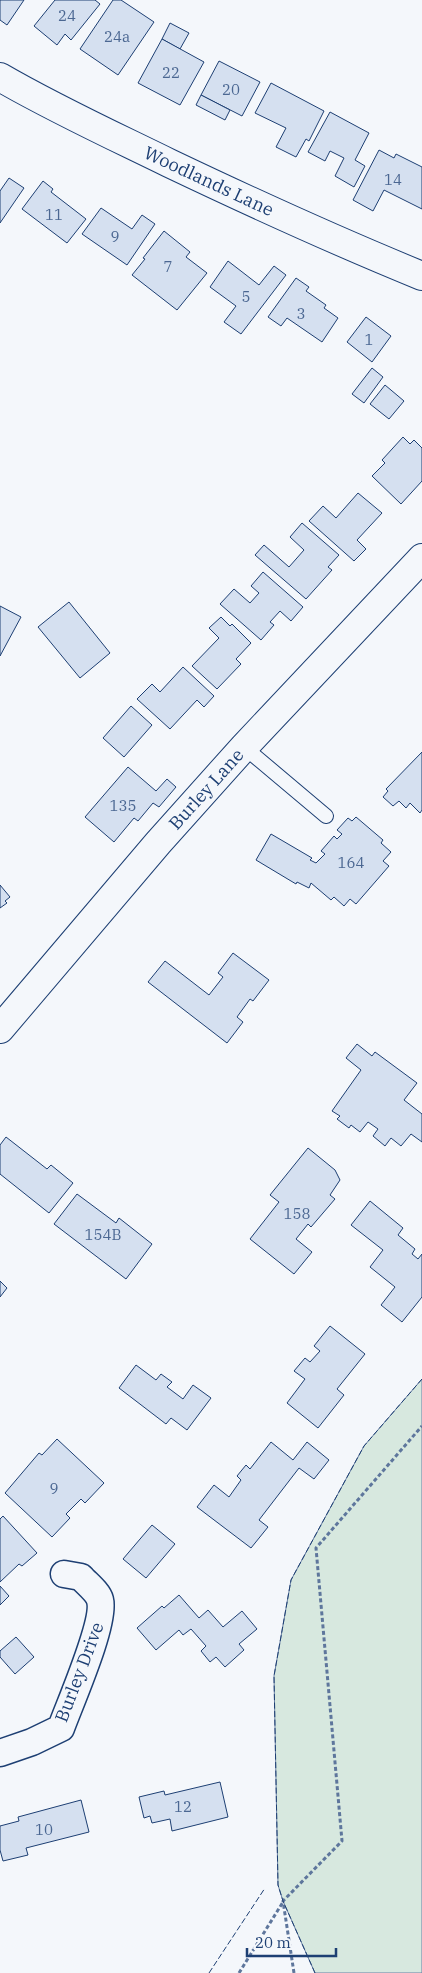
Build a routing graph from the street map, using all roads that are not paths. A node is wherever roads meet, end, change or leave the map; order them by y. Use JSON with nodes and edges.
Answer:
{"nodes":[{"id":1,"x":0,"y":77,"type":"edge"},
{"id":2,"x":422,"y":276,"type":"edge"},
{"id":3,"x":422,"y":558,"type":"edge"},
{"id":4,"x":244,"y":747,"type":"junction"},
{"id":5,"x":326,"y":816,"type":"dead end"},
{"id":6,"x":0,"y":1029,"type":"edge"},
{"id":7,"x":64,"y":1574,"type":"dead end"},
{"id":8,"x":0,"y":1753,"type":"edge"}],
"edges":[{"from":1,"to":2,"type":"street","name":"Woodlands Lane"},
{"from":3,"to":4,"type":"street","name":"Burley Lane"},
{"from":4,"to":5,"type":"lane"},
{"from":4,"to":6,"type":"street","name":"Burley Lane"},
{"from":7,"to":8,"type":"street","name":"Burley Drive"}]}
